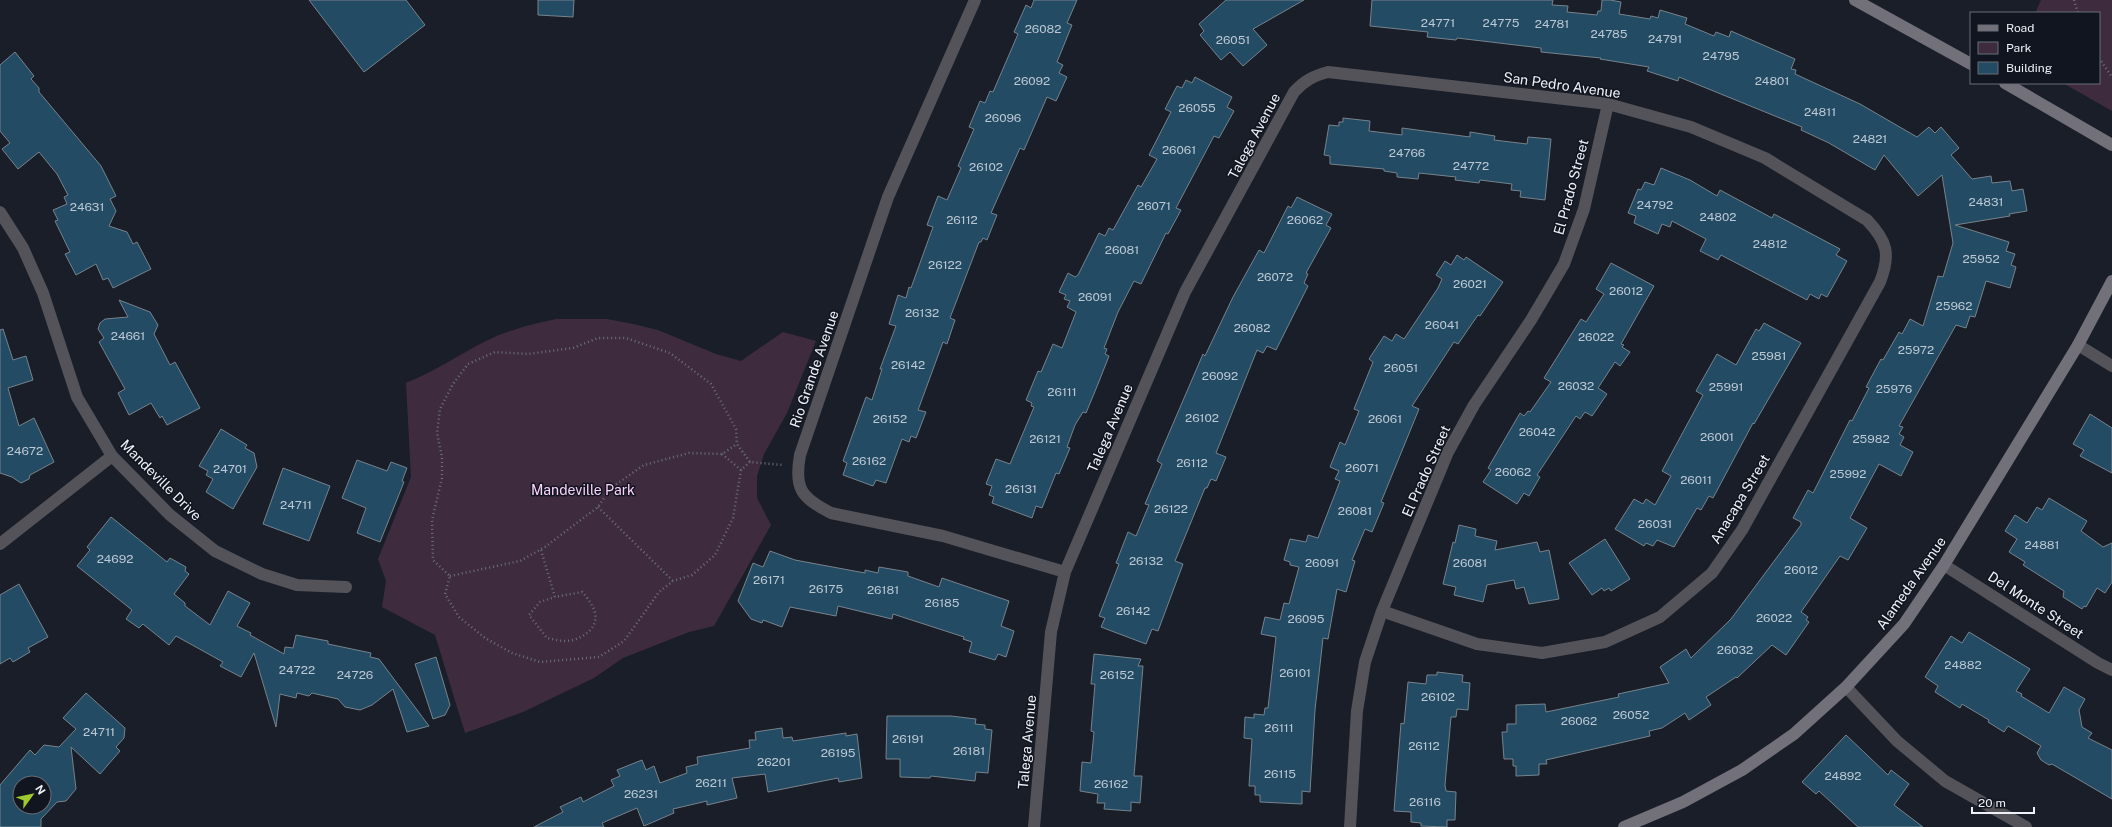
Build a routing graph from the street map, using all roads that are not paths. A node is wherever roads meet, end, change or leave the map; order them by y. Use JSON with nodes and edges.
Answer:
{"nodes":[{"id":1,"x":976,"y":0,"type":"edge"},
{"id":2,"x":1855,"y":0,"type":"edge"},
{"id":3,"x":1970,"y":63,"type":"edge"},
{"id":4,"x":1314,"y":75,"type":"joint"},
{"id":5,"x":2008,"y":84,"type":"edge"},
{"id":6,"x":1608,"y":104,"type":"junction"},
{"id":7,"x":2112,"y":145,"type":"edge"},
{"id":8,"x":0,"y":212,"type":"edge"},
{"id":9,"x":1886,"y":248,"type":"joint"},
{"id":10,"x":2112,"y":281,"type":"edge"},
{"id":11,"x":2078,"y":345,"type":"junction"},
{"id":12,"x":2112,"y":366,"type":"edge"},
{"id":13,"x":112,"y":456,"type":"junction"},
{"id":14,"x":0,"y":544,"type":"edge"},
{"id":15,"x":1944,"y":565,"type":"junction"},
{"id":16,"x":1064,"y":572,"type":"junction"},
{"id":17,"x":346,"y":587,"type":"dead end"},
{"id":18,"x":1382,"y":611,"type":"junction"},
{"id":19,"x":2112,"y":670,"type":"edge"},
{"id":20,"x":1846,"y":686,"type":"junction"},
{"id":21,"x":1034,"y":827,"type":"edge"},
{"id":22,"x":1350,"y":827,"type":"edge"},
{"id":23,"x":1624,"y":827,"type":"edge"},
{"id":24,"x":2026,"y":827,"type":"edge"}],
"edges":[{"from":1,"to":16,"type":"street","name":"Rio Grande Avenue"},
{"from":2,"to":3,"type":"street"},
{"from":4,"to":6,"type":"street","name":"San Pedro Avenue"},
{"from":4,"to":16,"type":"street","name":"Talega Avenue"},
{"from":5,"to":7,"type":"street"},
{"from":6,"to":9,"type":"street","name":"San Pedro Avenue"},
{"from":6,"to":18,"type":"street","name":"El Prado Street"},
{"from":8,"to":13,"type":"street","name":"Mandeville Drive"},
{"from":9,"to":18,"type":"street","name":"Anacapa Street"},
{"from":10,"to":11,"type":"street","name":"Alameda Avenue"},
{"from":11,"to":12,"type":"street"},
{"from":11,"to":15,"type":"street","name":"Alameda Avenue"},
{"from":13,"to":14,"type":"street"},
{"from":13,"to":17,"type":"street","name":"Mandeville Drive"},
{"from":15,"to":19,"type":"street","name":"Del Monte Street"},
{"from":15,"to":20,"type":"street","name":"Alameda Avenue"},
{"from":16,"to":21,"type":"street","name":"Talega Avenue"},
{"from":18,"to":22,"type":"street","name":"El Prado Street"},
{"from":20,"to":23,"type":"street","name":"Alameda Avenue"},
{"from":20,"to":24,"type":"street"}]}
